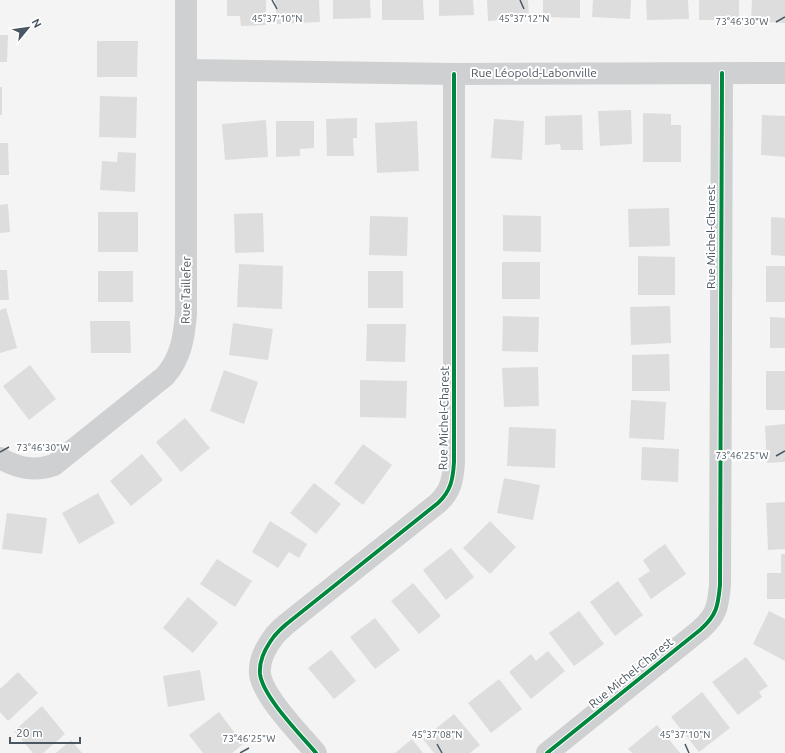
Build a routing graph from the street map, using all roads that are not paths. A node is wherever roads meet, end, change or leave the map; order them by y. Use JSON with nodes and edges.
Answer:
{"nodes":[{"id":1,"x":186,"y":0,"type":"edge"},
{"id":2,"x":186,"y":70,"type":"junction"},
{"id":3,"x":722,"y":73,"type":"junction"},
{"id":4,"x":785,"y":73,"type":"edge"},
{"id":5,"x":454,"y":74,"type":"junction"},
{"id":6,"x":0,"y":458,"type":"edge"},
{"id":7,"x":316,"y":753,"type":"edge"},
{"id":8,"x":547,"y":753,"type":"edge"}],
"edges":[{"from":1,"to":2,"type":"street","name":"Rue Taillefer"},
{"from":2,"to":5,"type":"street","name":"Rue Léopold-Labonville"},
{"from":2,"to":6,"type":"street","name":"Rue Taillefer"},
{"from":3,"to":4,"type":"street","name":"Rue Léopold-Labonville"},
{"from":3,"to":5,"type":"street","name":"Rue Léopold-Labonville"},
{"from":3,"to":8,"type":"street","name":"Rue Michel-Charest"},
{"from":5,"to":7,"type":"street","name":"Rue Michel-Charest"}]}
